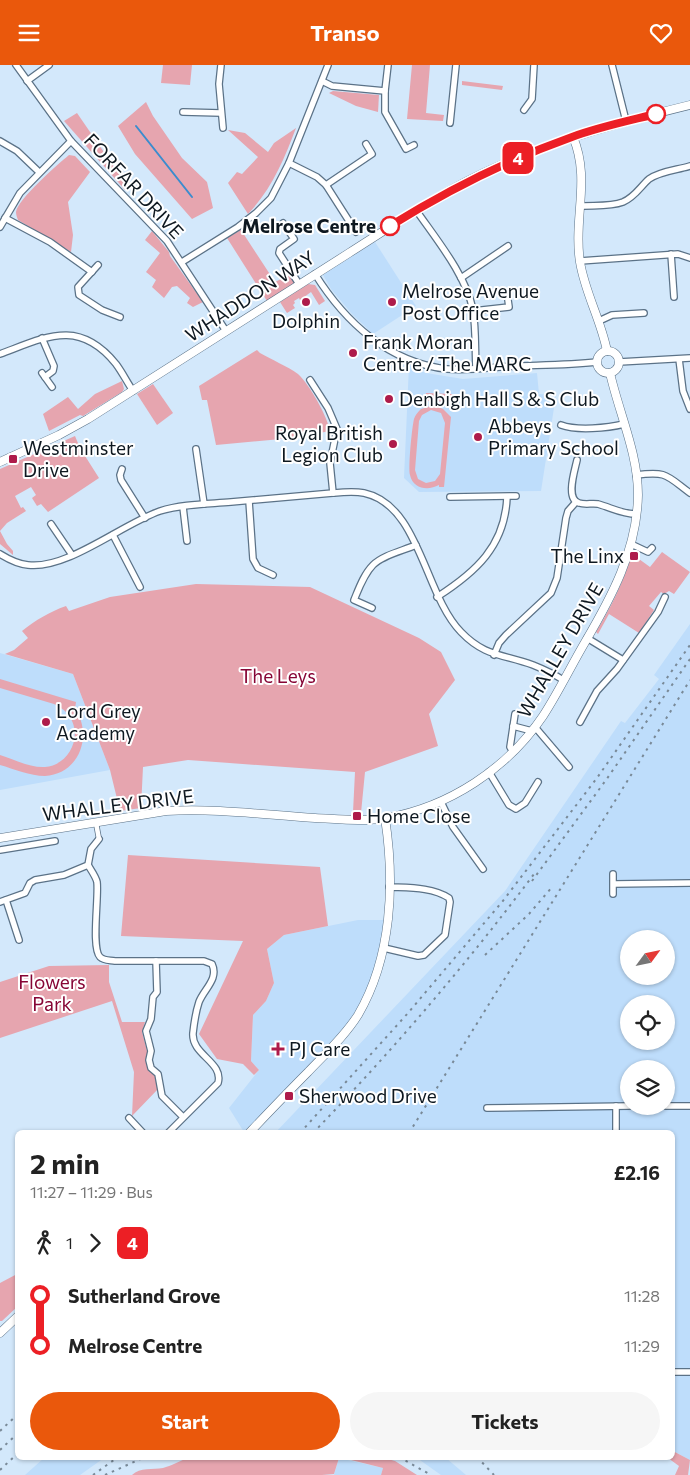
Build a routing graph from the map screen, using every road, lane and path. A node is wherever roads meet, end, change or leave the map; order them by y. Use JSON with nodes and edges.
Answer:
{"nodes":[{"id":1,"x":16,"y":65,"type":"edge"},
{"id":2,"x":49,"y":65,"type":"edge"},
{"id":3,"x":220,"y":65,"type":"edge"},
{"id":4,"x":328,"y":65,"type":"edge"},
{"id":5,"x":388,"y":65,"type":"edge"},
{"id":6,"x":456,"y":65,"type":"edge"},
{"id":7,"x":534,"y":65,"type":"edge"},
{"id":8,"x":612,"y":65,"type":"edge"},
{"id":9,"x":27,"y":81,"type":"junction"},
{"id":10,"x":322,"y":81,"type":"junction"},
{"id":11,"x":385,"y":91,"type":"junction"},
{"id":12,"x":690,"y":105,"type":"edge"},
{"id":13,"x":524,"y":110,"type":"dead end"},
{"id":14,"x":183,"y":113,"type":"dead end"},
{"id":15,"x":222,"y":113,"type":"junction"},
{"id":16,"x":626,"y":121,"type":"junction"},
{"id":17,"x":450,"y":123,"type":"dead end"},
{"id":18,"x":223,"y":127,"type":"dead end"},
{"id":19,"x":573,"y":137,"type":"junction"},
{"id":20,"x":0,"y":141,"type":"edge"},
{"id":21,"x":71,"y":141,"type":"junction"},
{"id":22,"x":366,"y":144,"type":"dead end"},
{"id":23,"x":414,"y":145,"type":"dead end"},
{"id":24,"x":289,"y":163,"type":"junction"},
{"id":25,"x":690,"y":166,"type":"edge"},
{"id":26,"x":39,"y":172,"type":"junction"},
{"id":27,"x":326,"y":185,"type":"junction"},
{"id":28,"x":581,"y":206,"type":"junction"},
{"id":29,"x":416,"y":209,"type":"junction"},
{"id":30,"x":5,"y":218,"type":"junction"},
{"id":31,"x":283,"y":223,"type":"dead end"},
{"id":32,"x":0,"y":227,"type":"edge"},
{"id":33,"x":356,"y":232,"type":"dead end"},
{"id":34,"x":508,"y":246,"type":"dead end"},
{"id":35,"x":671,"y":254,"type":"junction"},
{"id":36,"x":690,"y":258,"type":"edge"},
{"id":37,"x":580,"y":261,"type":"junction"},
{"id":38,"x":182,"y":262,"type":"junction"},
{"id":39,"x":98,"y":265,"type":"dead end"},
{"id":40,"x":92,"y":272,"type":"junction"},
{"id":41,"x":315,"y":274,"type":"junction"},
{"id":42,"x":462,"y":278,"type":"junction"},
{"id":43,"x":299,"y":284,"type":"junction"},
{"id":44,"x":674,"y":297,"type":"dead end"},
{"id":45,"x":508,"y":300,"type":"dead end"},
{"id":46,"x":473,"y":311,"type":"junction"},
{"id":47,"x":644,"y":313,"type":"dead end"},
{"id":48,"x":120,"y":317,"type":"dead end"},
{"id":49,"x":599,"y":321,"type":"junction"},
{"id":50,"x":226,"y":331,"type":"junction"},
{"id":51,"x":42,"y":338,"type":"junction"},
{"id":52,"x":607,"y":351,"type":"junction"},
{"id":53,"x":0,"y":354,"type":"edge"},
{"id":54,"x":690,"y":358,"type":"edge"},
{"id":55,"x":679,"y":359,"type":"junction"},
{"id":56,"x":597,"y":362,"type":"junction"},
{"id":57,"x":619,"y":362,"type":"junction"},
{"id":58,"x":476,"y":368,"type":"junction"},
{"id":59,"x":610,"y":373,"type":"junction"},
{"id":60,"x":310,"y":380,"type":"dead end"},
{"id":61,"x":52,"y":387,"type":"dead end"},
{"id":62,"x":133,"y":391,"type":"junction"},
{"id":63,"x":690,"y":409,"type":"edge"},
{"id":64,"x":624,"y":424,"type":"junction"},
{"id":65,"x":561,"y":425,"type":"dead end"},
{"id":66,"x":196,"y":449,"type":"dead end"},
{"id":67,"x":577,"y":460,"type":"dead end"},
{"id":68,"x":0,"y":462,"type":"edge"},
{"id":69,"x":122,"y":469,"type":"dead end"},
{"id":70,"x":636,"y":475,"type":"junction"},
{"id":71,"x":333,"y":493,"type":"junction"},
{"id":72,"x":690,"y":493,"type":"edge"},
{"id":73,"x":516,"y":496,"type":"dead end"},
{"id":74,"x":450,"y":497,"type":"dead end"},
{"id":75,"x":507,"y":497,"type":"junction"},
{"id":76,"x":249,"y":501,"type":"junction"},
{"id":77,"x":576,"y":502,"type":"junction"},
{"id":78,"x":204,"y":504,"type":"junction"},
{"id":79,"x":183,"y":507,"type":"junction"},
{"id":80,"x":636,"y":514,"type":"junction"},
{"id":81,"x":144,"y":518,"type":"junction"},
{"id":82,"x":51,"y":524,"type":"dead end"},
{"id":83,"x":113,"y":535,"type":"junction"},
{"id":84,"x":187,"y":541,"type":"dead end"},
{"id":85,"x":631,"y":544,"type":"junction"},
{"id":86,"x":416,"y":545,"type":"junction"},
{"id":87,"x":652,"y":548,"type":"dead end"},
{"id":88,"x":0,"y":554,"type":"edge"},
{"id":89,"x":72,"y":555,"type":"junction"},
{"id":90,"x":273,"y":575,"type":"dead end"},
{"id":91,"x":140,"y":587,"type":"dead end"},
{"id":92,"x":437,"y":597,"type":"junction"},
{"id":93,"x":665,"y":597,"type":"dead end"},
{"id":94,"x":372,"y":608,"type":"dead end"},
{"id":95,"x":587,"y":638,"type":"junction"},
{"id":96,"x":494,"y":655,"type":"junction"},
{"id":97,"x":623,"y":660,"type":"junction"},
{"id":98,"x":564,"y":680,"type":"junction"},
{"id":99,"x":514,"y":714,"type":"dead end"},
{"id":100,"x":580,"y":722,"type":"dead end"},
{"id":101,"x":513,"y":727,"type":"junction"},
{"id":102,"x":533,"y":729,"type":"junction"},
{"id":103,"x":513,"y":752,"type":"junction"},
{"id":104,"x":568,"y":767,"type":"dead end"},
{"id":105,"x":489,"y":772,"type":"junction"},
{"id":106,"x":538,"y":782,"type":"dead end"},
{"id":107,"x":441,"y":801,"type":"junction"},
{"id":108,"x":385,"y":818,"type":"junction"},
{"id":109,"x":96,"y":823,"type":"junction"},
{"id":110,"x":12,"y":836,"type":"junction"},
{"id":111,"x":0,"y":838,"type":"edge"},
{"id":112,"x":99,"y":839,"type":"joint"},
{"id":113,"x":55,"y":841,"type":"dead end"},
{"id":114,"x":14,"y":848,"type":"junction"},
{"id":115,"x":0,"y":850,"type":"edge"},
{"id":116,"x":88,"y":865,"type":"junction"},
{"id":117,"x":483,"y":869,"type":"dead end"},
{"id":118,"x":613,"y":874,"type":"dead end"},
{"id":119,"x":690,"y":883,"type":"edge"},
{"id":120,"x":614,"y":884,"type":"junction"},
{"id":121,"x":389,"y":887,"type":"junction"},
{"id":122,"x":614,"y":894,"type":"dead end"},
{"id":123,"x":3,"y":901,"type":"edge"},
{"id":124,"x":19,"y":940,"type":"dead end"},
{"id":125,"x":384,"y":947,"type":"junction"},
{"id":126,"x":156,"y":961,"type":"junction"},
{"id":127,"x":616,"y":1106,"type":"junction"},
{"id":128,"x":620,"y":1106,"type":"edge"},
{"id":129,"x":675,"y":1106,"type":"edge"},
{"id":130,"x":690,"y":1106,"type":"edge"},
{"id":131,"x":487,"y":1108,"type":"dead end"},
{"id":132,"x":183,"y":1117,"type":"junction"},
{"id":133,"x":129,"y":1118,"type":"dead end"},
{"id":134,"x":140,"y":1130,"type":"edge"},
{"id":135,"x":173,"y":1130,"type":"edge"},
{"id":136,"x":252,"y":1130,"type":"edge"},
{"id":137,"x":616,"y":1130,"type":"edge"},
{"id":138,"x":15,"y":1319,"type":"edge"},
{"id":139,"x":0,"y":1333,"type":"edge"},
{"id":140,"x":675,"y":1372,"type":"edge"},
{"id":141,"x":690,"y":1372,"type":"edge"}],
"edges":[{"from":1,"to":9,"type":"street","name":"FORFAR DRIVE"},
{"from":2,"to":9,"type":"street"},
{"from":3,"to":15,"type":"street"},
{"from":4,"to":10,"type":"street"},
{"from":5,"to":11,"type":"street"},
{"from":6,"to":17,"type":"street"},
{"from":7,"to":13,"type":"street"},
{"from":8,"to":16,"type":"street"},
{"from":9,"to":21,"type":"street","name":"FORFAR DRIVE"},
{"from":10,"to":11,"type":"street"},
{"from":10,"to":24,"type":"street"},
{"from":11,"to":23,"type":"street"},
{"from":12,"to":16,"type":"street","name":"WHADDON WAY"},
{"from":14,"to":15,"type":"street"},
{"from":15,"to":18,"type":"street"},
{"from":16,"to":19,"type":"street","name":"WHADDON WAY"},
{"from":19,"to":28,"type":"street"},
{"from":19,"to":29,"type":"street","name":"WHADDON WAY"},
{"from":20,"to":26,"type":"street"},
{"from":21,"to":26,"type":"street"},
{"from":21,"to":38,"type":"street","name":"FORFAR DRIVE"},
{"from":22,"to":27,"type":"street"},
{"from":24,"to":27,"type":"street"},
{"from":24,"to":38,"type":"street"},
{"from":25,"to":28,"type":"street"},
{"from":26,"to":30,"type":"street"},
{"from":27,"to":33,"type":"street"},
{"from":28,"to":37,"type":"street"},
{"from":29,"to":41,"type":"street","name":"WHADDON WAY"},
{"from":29,"to":42,"type":"street"},
{"from":30,"to":32,"type":"street"},
{"from":30,"to":40,"type":"street"},
{"from":31,"to":43,"type":"street"},
{"from":34,"to":42,"type":"street"},
{"from":35,"to":36,"type":"street"},
{"from":35,"to":37,"type":"street"},
{"from":35,"to":44,"type":"street"},
{"from":37,"to":49,"type":"street"},
{"from":38,"to":50,"type":"street","name":"FORFAR DRIVE"},
{"from":39,"to":40,"type":"street"},
{"from":40,"to":48,"type":"street"},
{"from":41,"to":43,"type":"street","name":"WHADDON WAY"},
{"from":41,"to":58,"type":"street"},
{"from":42,"to":46,"type":"street"},
{"from":43,"to":50,"type":"street","name":"WHADDON WAY"},
{"from":45,"to":46,"type":"street"},
{"from":46,"to":58,"type":"street"},
{"from":47,"to":49,"type":"street"},
{"from":49,"to":52,"type":"street"},
{"from":50,"to":62,"type":"street","name":"WHADDON WAY"},
{"from":51,"to":53,"type":"street"},
{"from":51,"to":61,"type":"street"},
{"from":51,"to":62,"type":"street"},
{"from":52,"to":56,"type":"street"},
{"from":52,"to":57,"type":"street"},
{"from":54,"to":55,"type":"street"},
{"from":55,"to":57,"type":"street"},
{"from":55,"to":63,"type":"street"},
{"from":56,"to":58,"type":"street"},
{"from":56,"to":59,"type":"street"},
{"from":57,"to":59,"type":"street"},
{"from":59,"to":64,"type":"street","name":"WHALLEY DRIVE"},
{"from":60,"to":71,"type":"street"},
{"from":62,"to":68,"type":"street","name":"WHADDON WAY"},
{"from":64,"to":65,"type":"street"},
{"from":64,"to":70,"type":"street","name":"WHALLEY DRIVE"},
{"from":66,"to":78,"type":"street"},
{"from":67,"to":77,"type":"street"},
{"from":69,"to":81,"type":"street"},
{"from":70,"to":72,"type":"street"},
{"from":70,"to":80,"type":"street","name":"WHALLEY DRIVE"},
{"from":71,"to":76,"type":"street"},
{"from":71,"to":86,"type":"street"},
{"from":73,"to":75,"type":"street"},
{"from":74,"to":75,"type":"street"},
{"from":75,"to":92,"type":"street"},
{"from":76,"to":78,"type":"street"},
{"from":76,"to":90,"type":"street"},
{"from":77,"to":80,"type":"street"},
{"from":77,"to":96,"type":"street"},
{"from":78,"to":79,"type":"street"},
{"from":79,"to":81,"type":"street"},
{"from":79,"to":84,"type":"street"},
{"from":80,"to":85,"type":"street","name":"WHALLEY DRIVE"},
{"from":81,"to":83,"type":"street"},
{"from":82,"to":89,"type":"street"},
{"from":83,"to":89,"type":"street"},
{"from":83,"to":91,"type":"street"},
{"from":85,"to":87,"type":"street"},
{"from":85,"to":95,"type":"street","name":"WHALLEY DRIVE"},
{"from":86,"to":92,"type":"street"},
{"from":86,"to":94,"type":"street"},
{"from":88,"to":89,"type":"street"},
{"from":92,"to":96,"type":"street"},
{"from":93,"to":97,"type":"street"},
{"from":95,"to":97,"type":"street"},
{"from":95,"to":98,"type":"street","name":"WHALLEY DRIVE"},
{"from":96,"to":98,"type":"street"},
{"from":97,"to":100,"type":"street"},
{"from":98,"to":102,"type":"street","name":"WHALLEY DRIVE"},
{"from":99,"to":101,"type":"street"},
{"from":101,"to":102,"type":"street"},
{"from":101,"to":103,"type":"street"},
{"from":102,"to":103,"type":"street","name":"WHALLEY DRIVE"},
{"from":102,"to":104,"type":"street"},
{"from":103,"to":105,"type":"street","name":"WHALLEY DRIVE"},
{"from":105,"to":106,"type":"street"},
{"from":105,"to":107,"type":"street","name":"WHALLEY DRIVE"},
{"from":107,"to":108,"type":"street","name":"WHALLEY DRIVE"},
{"from":107,"to":117,"type":"street"},
{"from":108,"to":109,"type":"street","name":"WHALLEY DRIVE"},
{"from":108,"to":121,"type":"street"},
{"from":109,"to":110,"type":"street","name":"WHALLEY DRIVE"},
{"from":109,"to":112,"type":"street"},
{"from":110,"to":111,"type":"street","name":"WHALLEY DRIVE"},
{"from":110,"to":114,"type":"street"},
{"from":112,"to":116,"type":"street"},
{"from":113,"to":114,"type":"street","name":"WHALLEY DRIVE"},
{"from":114,"to":115,"type":"street","name":"WHALLEY DRIVE"},
{"from":116,"to":123,"type":"street"},
{"from":116,"to":126,"type":"street"},
{"from":118,"to":120,"type":"street"},
{"from":119,"to":120,"type":"street"},
{"from":120,"to":122,"type":"street"},
{"from":121,"to":125,"type":"street"},
{"from":121,"to":125,"type":"street"},
{"from":123,"to":124,"type":"street"},
{"from":125,"to":136,"type":"street"},
{"from":126,"to":132,"type":"street"},
{"from":126,"to":132,"type":"street"},
{"from":127,"to":128,"type":"street"},
{"from":127,"to":131,"type":"street"},
{"from":127,"to":137,"type":"street"},
{"from":129,"to":130,"type":"street"},
{"from":132,"to":135,"type":"street"},
{"from":133,"to":134,"type":"street"},
{"from":138,"to":139,"type":"street"},
{"from":140,"to":141,"type":"street"}]}
